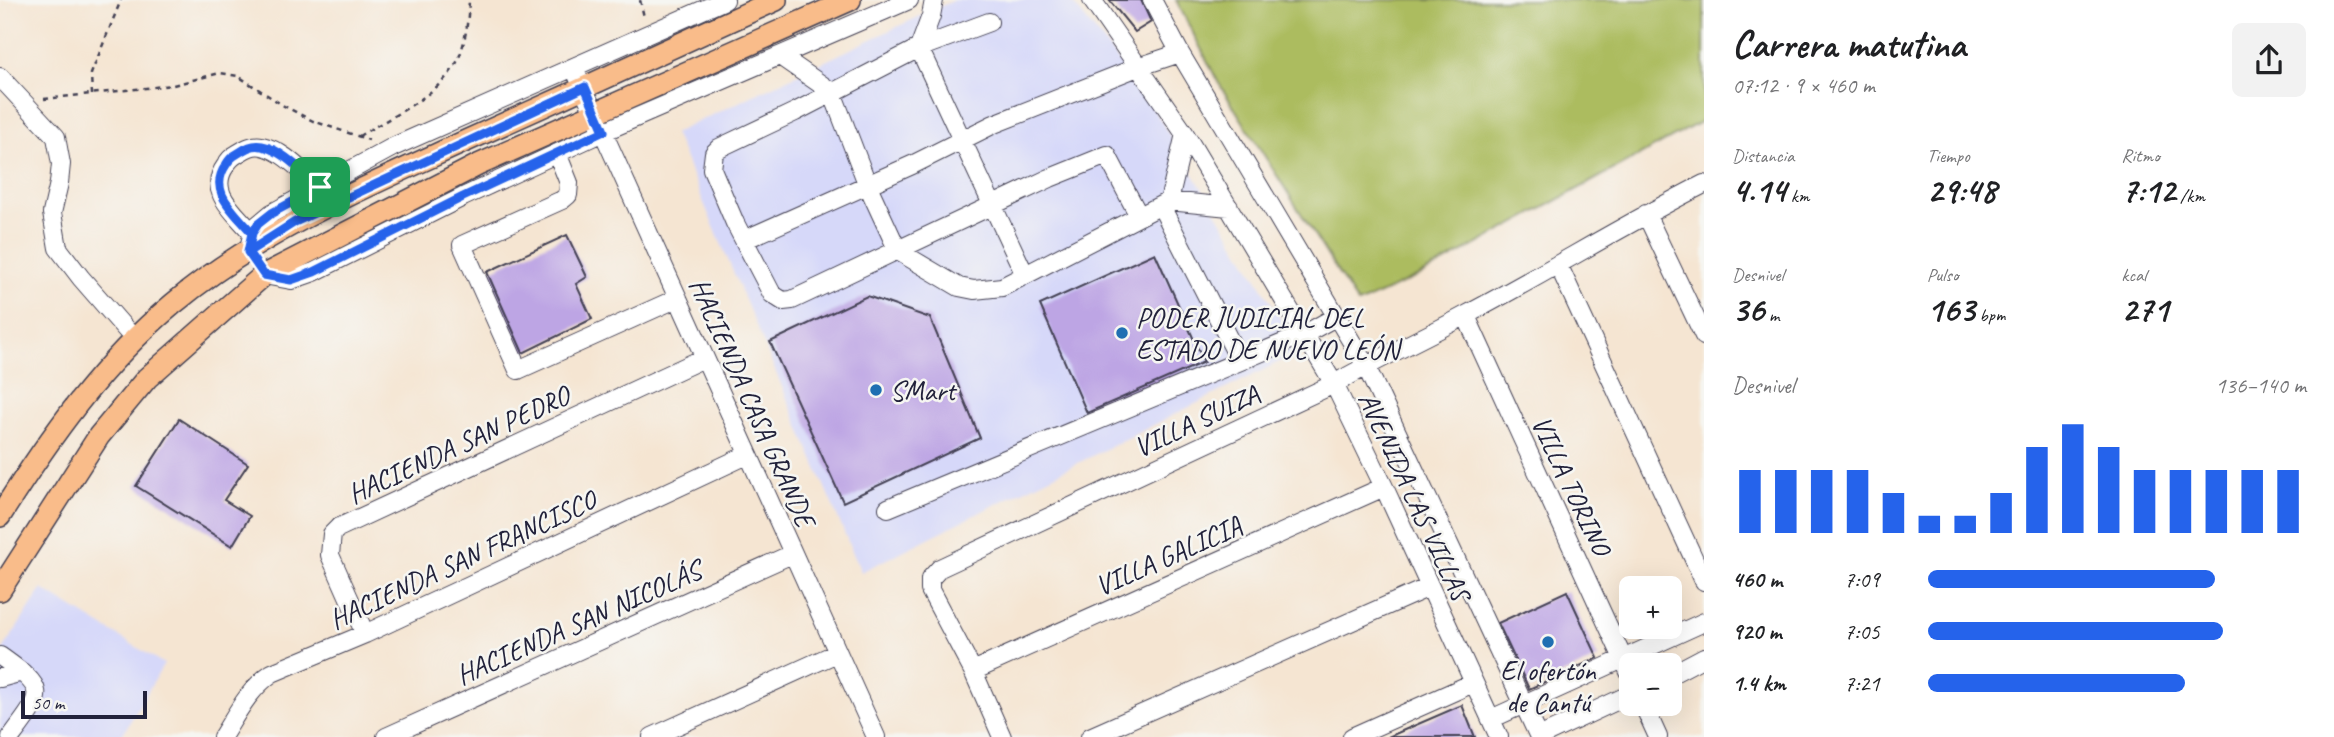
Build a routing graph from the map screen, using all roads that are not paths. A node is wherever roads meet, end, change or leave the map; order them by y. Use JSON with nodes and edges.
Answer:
{"nodes":[{"id":1,"x":725,"y":0,"type":"edge"},
{"id":2,"x":776,"y":0,"type":"edge"},
{"id":3,"x":850,"y":0,"type":"edge"},
{"id":4,"x":909,"y":0,"type":"edge"},
{"id":5,"x":934,"y":0,"type":"edge"},
{"id":6,"x":1092,"y":0,"type":"edge"},
{"id":7,"x":1152,"y":0,"type":"edge"},
{"id":8,"x":989,"y":22,"type":"dead end"},
{"id":9,"x":919,"y":48,"type":"junction"},
{"id":10,"x":1180,"y":53,"type":"junction"},
{"id":11,"x":780,"y":56,"type":"junction"},
{"id":12,"x":1138,"y":67,"type":"junction"},
{"id":13,"x":575,"y":68,"type":"junction"},
{"id":14,"x":0,"y":77,"type":"edge"},
{"id":15,"x":585,"y":87,"type":"junction"},
{"id":16,"x":832,"y":92,"type":"junction"},
{"id":17,"x":600,"y":122,"type":"junction"},
{"id":18,"x":1185,"y":134,"type":"junction"},
{"id":19,"x":963,"y":139,"type":"junction"},
{"id":20,"x":557,"y":153,"type":"junction"},
{"id":21,"x":1704,"y":184,"type":"edge"},
{"id":22,"x":868,"y":186,"type":"junction"},
{"id":23,"x":320,"y":187,"type":"junction"},
{"id":24,"x":1165,"y":204,"type":"junction"},
{"id":25,"x":992,"y":206,"type":"junction"},
{"id":26,"x":1229,"y":207,"type":"junction"},
{"id":27,"x":1646,"y":214,"type":"junction"},
{"id":28,"x":1139,"y":216,"type":"junction"},
{"id":29,"x":744,"y":240,"type":"junction"},
{"id":30,"x":250,"y":242,"type":"junction"},
{"id":31,"x":898,"y":251,"type":"junction"},
{"id":32,"x":1558,"y":264,"type":"junction"},
{"id":33,"x":264,"y":275,"type":"junction"},
{"id":34,"x":1025,"y":275,"type":"junction"},
{"id":35,"x":678,"y":298,"type":"junction"},
{"id":36,"x":1338,"y":316,"type":"junction"},
{"id":37,"x":1466,"y":316,"type":"junction"},
{"id":38,"x":1306,"y":334,"type":"junction"},
{"id":39,"x":1704,"y":336,"type":"edge"},
{"id":40,"x":135,"y":340,"type":"junction"},
{"id":41,"x":705,"y":358,"type":"junction"},
{"id":42,"x":1240,"y":361,"type":"junction"},
{"id":43,"x":1366,"y":366,"type":"junction"},
{"id":44,"x":1334,"y":384,"type":"junction"},
{"id":45,"x":747,"y":455,"type":"junction"},
{"id":46,"x":1384,"y":487,"type":"junction"},
{"id":47,"x":888,"y":508,"type":"dead end"},
{"id":48,"x":0,"y":516,"type":"edge"},
{"id":49,"x":792,"y":554,"type":"junction"},
{"id":50,"x":1704,"y":580,"type":"edge"},
{"id":51,"x":1429,"y":587,"type":"junction"},
{"id":52,"x":0,"y":590,"type":"edge"},
{"id":53,"x":1704,"y":622,"type":"edge"},
{"id":54,"x":365,"y":634,"type":"junction"},
{"id":55,"x":837,"y":653,"type":"junction"},
{"id":56,"x":1621,"y":653,"type":"edge"},
{"id":57,"x":1634,"y":653,"type":"edge"},
{"id":58,"x":0,"y":656,"type":"edge"},
{"id":59,"x":1704,"y":657,"type":"edge"},
{"id":60,"x":1619,"y":660,"type":"edge"},
{"id":61,"x":1682,"y":669,"type":"edge"},
{"id":62,"x":22,"y":671,"type":"junction"},
{"id":63,"x":973,"y":671,"type":"junction"},
{"id":64,"x":0,"y":678,"type":"edge"},
{"id":65,"x":1473,"y":684,"type":"junction"},
{"id":66,"x":1619,"y":700,"type":"edge"},
{"id":67,"x":1523,"y":704,"type":"junction"},
{"id":68,"x":1648,"y":716,"type":"edge"},
{"id":69,"x":1491,"y":719,"type":"junction"},
{"id":70,"x":11,"y":737,"type":"edge"},
{"id":71,"x":222,"y":737,"type":"edge"},
{"id":72,"x":386,"y":737,"type":"edge"},
{"id":73,"x":652,"y":737,"type":"edge"},
{"id":74,"x":876,"y":737,"type":"edge"},
{"id":75,"x":1002,"y":737,"type":"edge"},
{"id":76,"x":1090,"y":737,"type":"edge"},
{"id":77,"x":1352,"y":737,"type":"edge"},
{"id":78,"x":1499,"y":737,"type":"edge"},
{"id":79,"x":1539,"y":737,"type":"edge"},
{"id":80,"x":1658,"y":737,"type":"edge"}],
"edges":[{"from":1,"to":13,"type":"street"},
{"from":2,"to":15,"type":"main road"},
{"from":3,"to":17,"type":"main road"},
{"from":4,"to":11,"type":"street"},
{"from":5,"to":9,"type":"street"},
{"from":6,"to":12,"type":"street","name":"AVENIDA LAS VILLAS"},
{"from":7,"to":10,"type":"street","name":"AVENIDA LAS VILLAS"},
{"from":8,"to":9,"type":"street"},
{"from":9,"to":16,"type":"street"},
{"from":9,"to":19,"type":"street"},
{"from":10,"to":12,"type":"street"},
{"from":10,"to":36,"type":"street","name":"AVENIDA LAS VILLAS"},
{"from":11,"to":16,"type":"street"},
{"from":11,"to":17,"type":"street"},
{"from":12,"to":18,"type":"street","name":"AVENIDA LAS VILLAS"},
{"from":12,"to":19,"type":"street"},
{"from":13,"to":15,"type":"street","name":"HACIENDA CASA GRANDE"},
{"from":13,"to":23,"type":"street"},
{"from":14,"to":40,"type":"street"},
{"from":15,"to":17,"type":"street","name":"HACIENDA CASA GRANDE"},
{"from":15,"to":30,"type":"main road"},
{"from":16,"to":22,"type":"street"},
{"from":16,"to":29,"type":"street"},
{"from":17,"to":20,"type":"street"},
{"from":17,"to":33,"type":"main road"},
{"from":17,"to":35,"type":"street","name":"HACIENDA CASA GRANDE"},
{"from":18,"to":24,"type":"street"},
{"from":18,"to":26,"type":"street","name":"AVENIDA LAS VILLAS"},
{"from":19,"to":22,"type":"street"},
{"from":19,"to":25,"type":"street"},
{"from":20,"to":33,"type":"street"},
{"from":20,"to":35,"type":"street"},
{"from":21,"to":27,"type":"street","name":"VILLA SUIZA"},
{"from":22,"to":29,"type":"street"},
{"from":22,"to":31,"type":"street"},
{"from":23,"to":30,"type":"street"},
{"from":23,"to":30,"type":"street"},
{"from":24,"to":26,"type":"street"},
{"from":24,"to":28,"type":"street"},
{"from":24,"to":42,"type":"street"},
{"from":25,"to":28,"type":"street"},
{"from":25,"to":31,"type":"street"},
{"from":25,"to":34,"type":"street"},
{"from":26,"to":38,"type":"street","name":"AVENIDA LAS VILLAS"},
{"from":27,"to":32,"type":"street","name":"VILLA SUIZA"},
{"from":27,"to":39,"type":"street"},
{"from":28,"to":34,"type":"street"},
{"from":29,"to":31,"type":"street"},
{"from":30,"to":33,"type":"main road"},
{"from":30,"to":40,"type":"main road"},
{"from":31,"to":34,"type":"street"},
{"from":32,"to":37,"type":"street","name":"VILLA SUIZA"},
{"from":32,"to":50,"type":"street"},
{"from":33,"to":52,"type":"main road"},
{"from":35,"to":41,"type":"street","name":"HACIENDA CASA GRANDE"},
{"from":36,"to":38,"type":"street"},
{"from":36,"to":43,"type":"street","name":"AVENIDA LAS VILLAS"},
{"from":37,"to":43,"type":"street","name":"VILLA SUIZA"},
{"from":37,"to":56,"type":"street","name":"VILLA TORINO"},
{"from":38,"to":42,"type":"street"},
{"from":38,"to":44,"type":"street","name":"AVENIDA LAS VILLAS"},
{"from":40,"to":48,"type":"main road"},
{"from":41,"to":45,"type":"street","name":"HACIENDA CASA GRANDE"},
{"from":41,"to":54,"type":"street","name":"HACIENDA SAN PEDRO"},
{"from":42,"to":47,"type":"street"},
{"from":43,"to":44,"type":"street","name":"VILLA SUIZA"},
{"from":43,"to":67,"type":"street","name":"AVENIDA LAS VILLAS"},
{"from":44,"to":46,"type":"street","name":"AVENIDA LAS VILLAS"},
{"from":44,"to":63,"type":"street","name":"VILLA SUIZA"},
{"from":45,"to":49,"type":"street","name":"HACIENDA CASA GRANDE"},
{"from":45,"to":54,"type":"street","name":"HACIENDA SAN FRANCISCO"},
{"from":46,"to":51,"type":"street","name":"AVENIDA LAS VILLAS"},
{"from":46,"to":63,"type":"street","name":"VILLA GALICIA"},
{"from":49,"to":55,"type":"street","name":"HACIENDA CASA GRANDE"},
{"from":49,"to":72,"type":"street","name":"HACIENDA SAN NICOLÁS"},
{"from":51,"to":65,"type":"street","name":"AVENIDA LAS VILLAS"},
{"from":51,"to":76,"type":"street"},
{"from":53,"to":57,"type":"street"},
{"from":54,"to":71,"type":"street","name":"HACIENDA SAN FRANCISCO"},
{"from":55,"to":73,"type":"street"},
{"from":55,"to":74,"type":"street","name":"HACIENDA CASA GRANDE"},
{"from":58,"to":62,"type":"street"},
{"from":59,"to":61,"type":"street"},
{"from":60,"to":67,"type":"street"},
{"from":62,"to":64,"type":"street"},
{"from":62,"to":70,"type":"street"},
{"from":63,"to":75,"type":"street"},
{"from":65,"to":69,"type":"street","name":"AVENIDA LAS VILLAS"},
{"from":65,"to":77,"type":"street"},
{"from":66,"to":79,"type":"street"},
{"from":67,"to":69,"type":"street"},
{"from":67,"to":79,"type":"street","name":"AVENIDA LAS VILLAS"},
{"from":68,"to":80,"type":"street"},
{"from":69,"to":78,"type":"street","name":"AVENIDA LAS VILLAS"}]}
